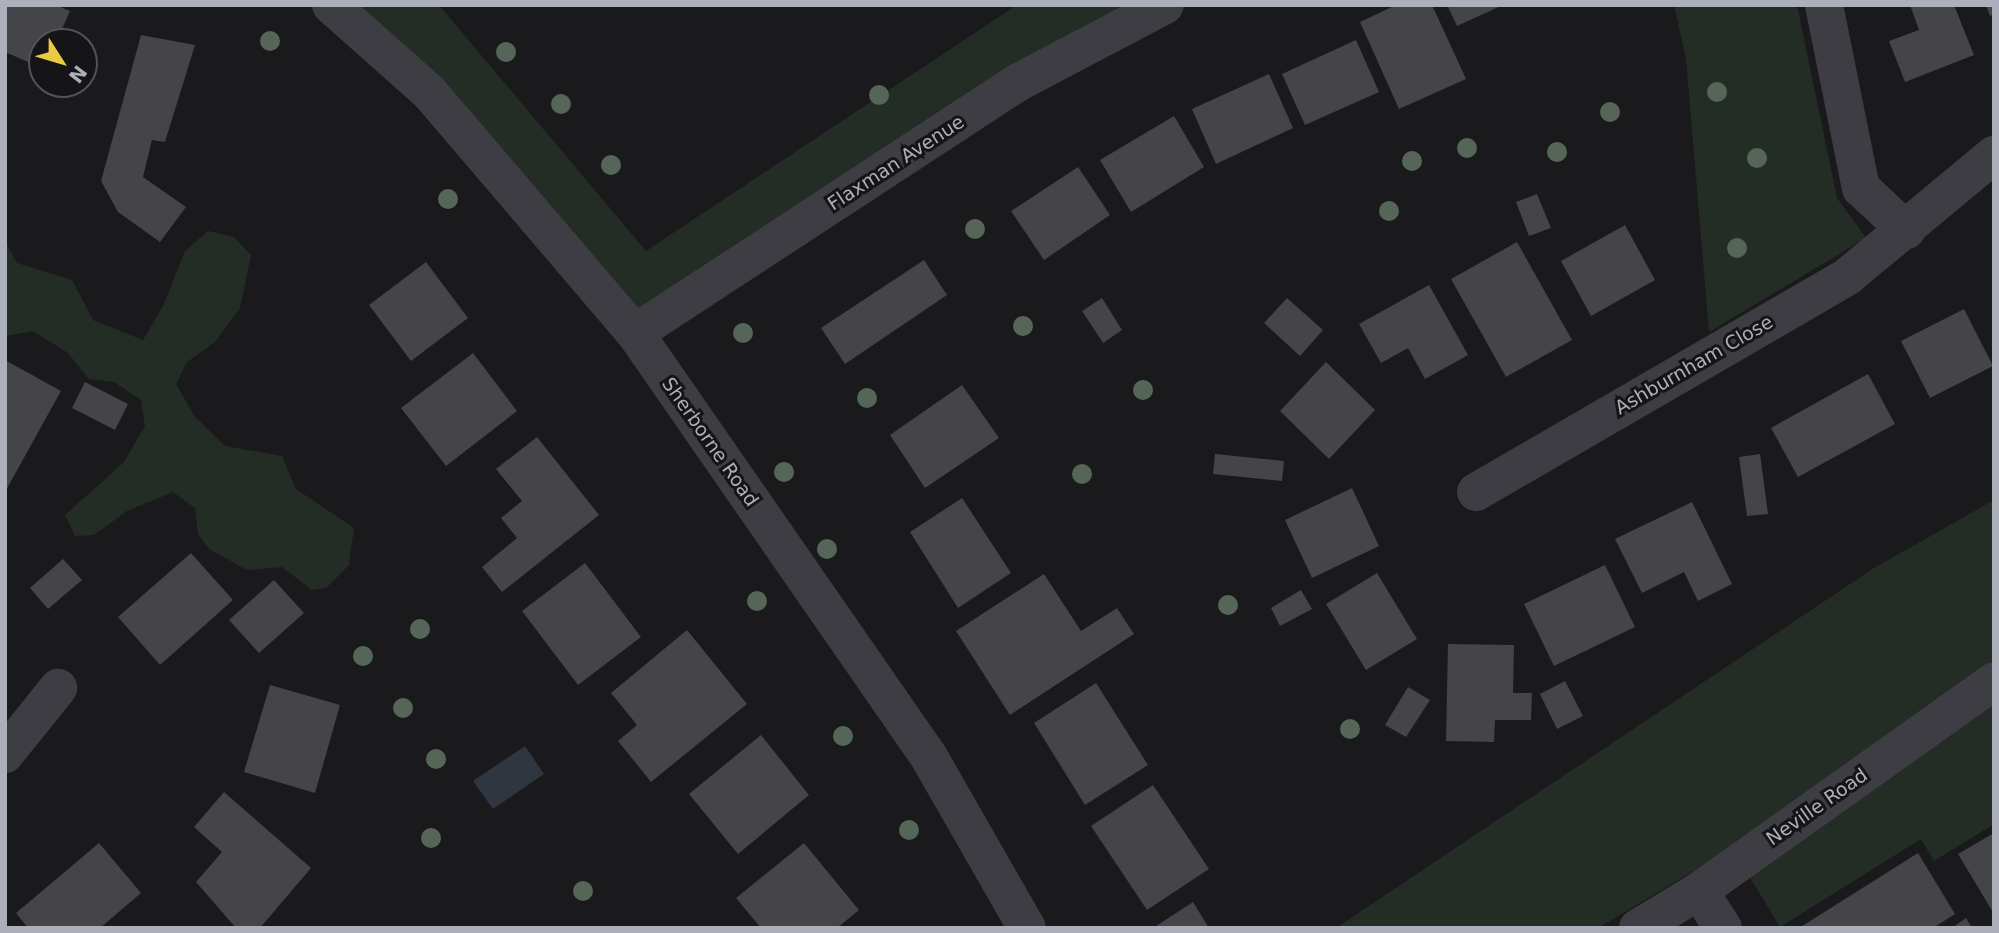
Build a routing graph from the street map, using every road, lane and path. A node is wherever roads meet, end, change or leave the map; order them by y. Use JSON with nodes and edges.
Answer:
{"nodes":[{"id":1,"x":331,"y":5,"type":"edge"},
{"id":2,"x":1165,"y":5,"type":"edge"},
{"id":3,"x":1824,"y":5,"type":"edge"},
{"id":4,"x":1994,"y":155,"type":"edge"},
{"id":5,"x":1906,"y":230,"type":"junction"},
{"id":6,"x":635,"y":333,"type":"junction"},
{"id":7,"x":1476,"y":492,"type":"dead end"},
{"id":8,"x":1994,"y":681,"type":"edge"},
{"id":9,"x":58,"y":688,"type":"dead end"},
{"id":10,"x":5,"y":754,"type":"edge"},
{"id":11,"x":1699,"y":891,"type":"junction"},
{"id":12,"x":1027,"y":928,"type":"edge"},
{"id":13,"x":1638,"y":928,"type":"edge"},
{"id":14,"x":1723,"y":928,"type":"edge"}],
"edges":[{"from":1,"to":6,"type":"street","name":"Sherborne Road"},
{"from":2,"to":6,"type":"street","name":"Flaxman Avenue"},
{"from":3,"to":5,"type":"street"},
{"from":4,"to":5,"type":"street","name":"Ashburnham Close"},
{"from":5,"to":7,"type":"street","name":"Ashburnham Close"},
{"from":6,"to":12,"type":"street","name":"Sherborne Road"},
{"from":8,"to":11,"type":"street","name":"Neville Road"},
{"from":9,"to":10,"type":"street"},
{"from":11,"to":13,"type":"street","name":"Neville Road"},
{"from":11,"to":14,"type":"street"}]}
